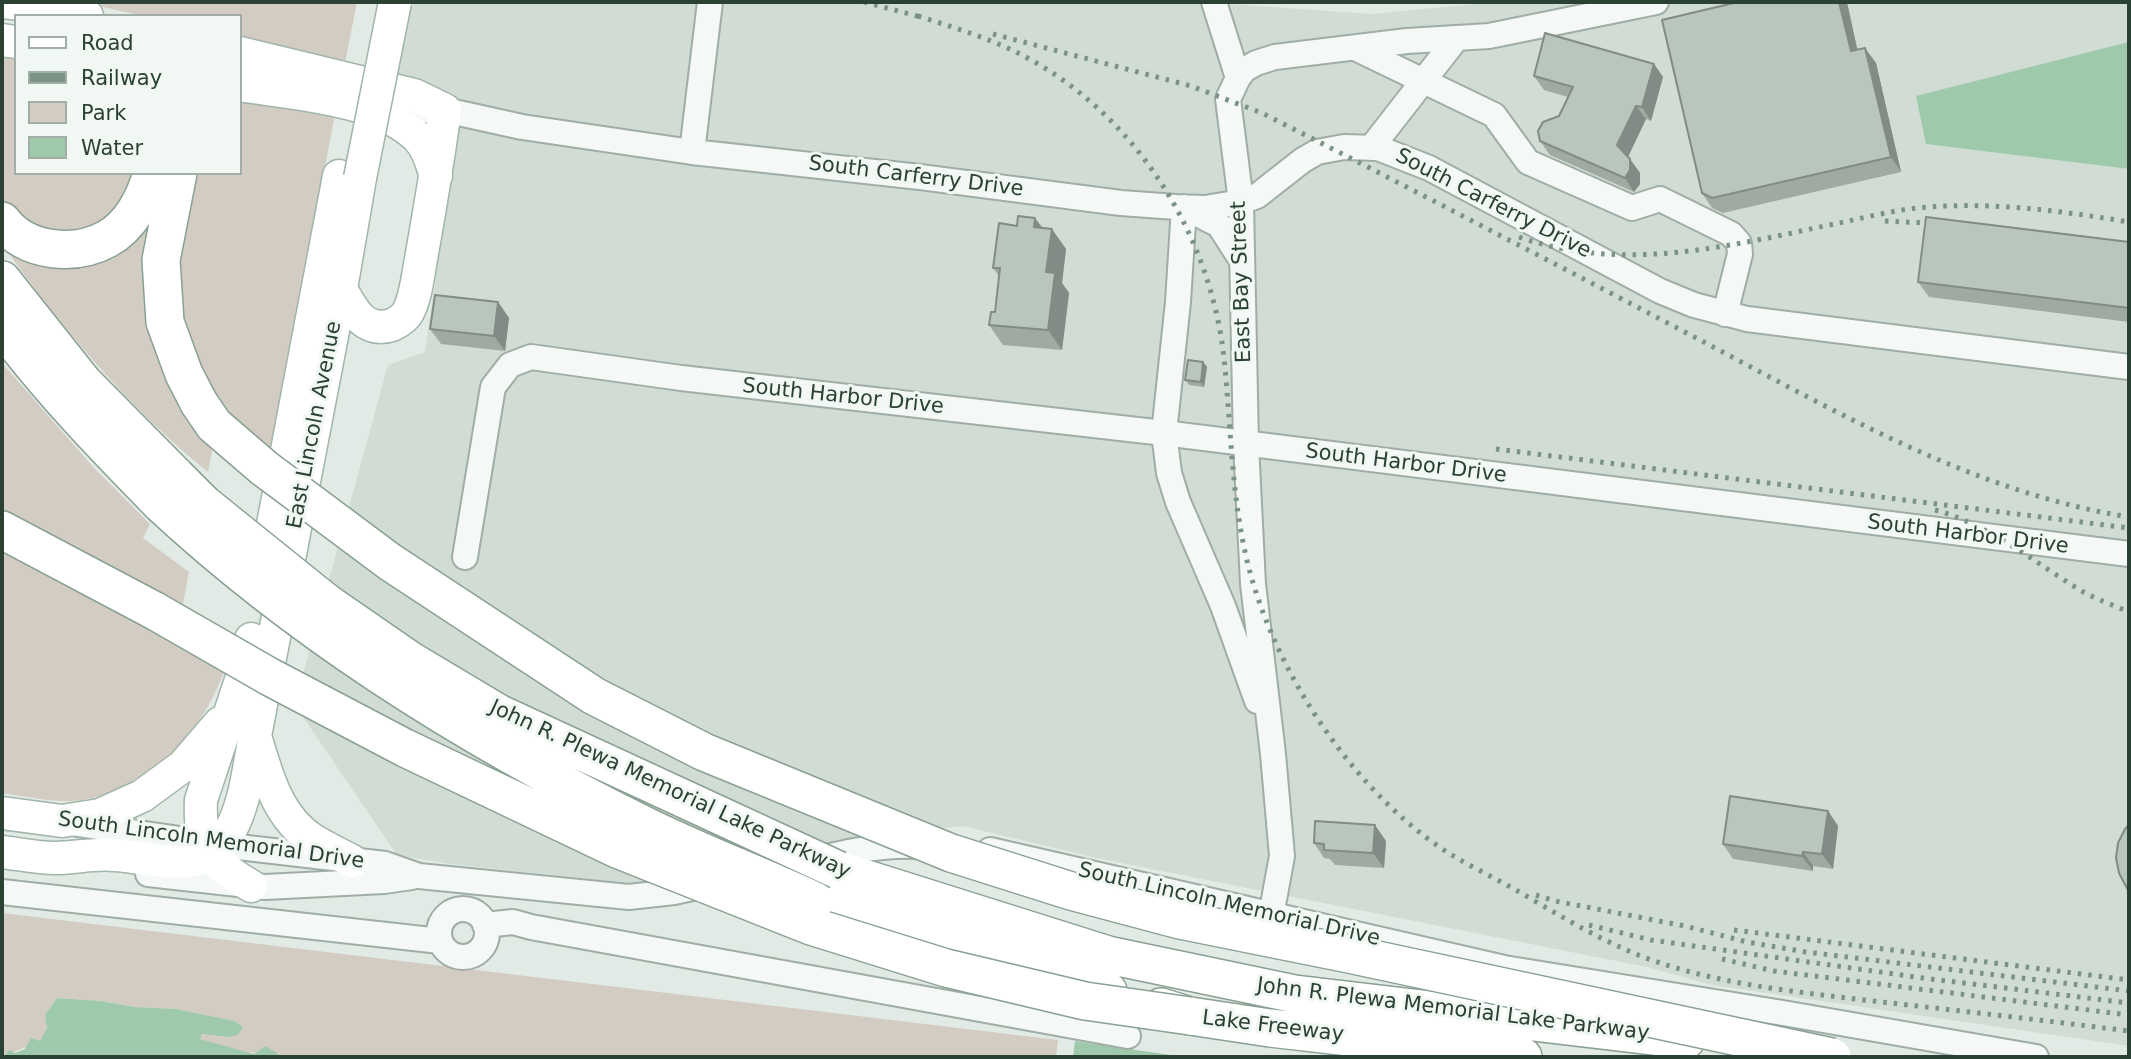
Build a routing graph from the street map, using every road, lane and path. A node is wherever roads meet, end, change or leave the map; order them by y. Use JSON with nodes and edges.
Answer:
{"nodes":[{"id":1,"x":2,"y":2,"type":"edge"},
{"id":2,"x":373,"y":2,"type":"edge"},
{"id":3,"x":395,"y":2,"type":"edge"},
{"id":4,"x":710,"y":2,"type":"edge"},
{"id":5,"x":1214,"y":2,"type":"edge"},
{"id":6,"x":1656,"y":2,"type":"edge"},
{"id":7,"x":77,"y":14,"type":"edge"},
{"id":8,"x":1456,"y":39,"type":"junction"},
{"id":9,"x":1354,"y":48,"type":"junction"},
{"id":10,"x":242,"y":53,"type":"edge"},
{"id":11,"x":1238,"y":78,"type":"junction"},
{"id":12,"x":1421,"y":80,"type":"junction"},
{"id":13,"x":242,"y":85,"type":"edge"},
{"id":14,"x":361,"y":106,"type":"junction"},
{"id":15,"x":445,"y":110,"type":"junction"},
{"id":16,"x":1371,"y":148,"type":"junction"},
{"id":17,"x":692,"y":152,"type":"junction"},
{"id":18,"x":152,"y":175,"type":"edge"},
{"id":19,"x":178,"y":175,"type":"edge"},
{"id":20,"x":350,"y":177,"type":"junction"},
{"id":21,"x":436,"y":177,"type":"junction"},
{"id":22,"x":1241,"y":202,"type":"junction"},
{"id":23,"x":1184,"y":207,"type":"junction"},
{"id":24,"x":2,"y":221,"type":"edge"},
{"id":25,"x":1242,"y":261,"type":"junction"},
{"id":26,"x":2,"y":280,"type":"edge"},
{"id":27,"x":341,"y":289,"type":"junction"},
{"id":28,"x":1725,"y":314,"type":"junction"},
{"id":29,"x":2,"y":326,"type":"edge"},
{"id":30,"x":2129,"y":367,"type":"edge"},
{"id":31,"x":1164,"y":433,"type":"junction"},
{"id":32,"x":1246,"y":444,"type":"junction"},
{"id":33,"x":168,"y":490,"type":"junction"},
{"id":34,"x":2,"y":530,"type":"edge"},
{"id":35,"x":465,"y":557,"type":"dead end"},
{"id":36,"x":2128,"y":557,"type":"edge"},
{"id":37,"x":232,"y":708,"type":"junction"},
{"id":38,"x":255,"y":736,"type":"junction"},
{"id":39,"x":1272,"y":742,"type":"junction"},
{"id":40,"x":2,"y":813,"type":"edge"},
{"id":41,"x":62,"y":821,"type":"junction"},
{"id":42,"x":212,"y":847,"type":"junction"},
{"id":43,"x":2,"y":852,"type":"edge"},
{"id":44,"x":53,"y":858,"type":"junction"},
{"id":45,"x":352,"y":860,"type":"junction"},
{"id":46,"x":419,"y":876,"type":"junction"},
{"id":47,"x":474,"y":881,"type":"junction"},
{"id":48,"x":251,"y":886,"type":"junction"},
{"id":49,"x":2,"y":892,"type":"edge"},
{"id":50,"x":1271,"y":916,"type":"junction"},
{"id":51,"x":477,"y":917,"type":"junction"},
{"id":52,"x":440,"y":941,"type":"junction"},
{"id":53,"x":1190,"y":1016,"type":"junction"},
{"id":54,"x":1128,"y":1036,"type":"dead end"},
{"id":55,"x":1523,"y":1057,"type":"edge"},
{"id":56,"x":1819,"y":1057,"type":"edge"},
{"id":57,"x":1832,"y":1057,"type":"edge"},
{"id":58,"x":2036,"y":1057,"type":"edge"}],
"edges":[{"from":1,"to":7,"type":"main road"},
{"from":2,"to":20,"type":"main road","name":"East Lincoln Avenue"},
{"from":3,"to":20,"type":"main road","name":"East Lincoln Avenue","bridge":true},
{"from":4,"to":17,"type":"street"},
{"from":5,"to":11,"type":"street"},
{"from":6,"to":8,"type":"street"},
{"from":8,"to":9,"type":"street"},
{"from":8,"to":12,"type":"street"},
{"from":9,"to":11,"type":"street"},
{"from":9,"to":12,"type":"street"},
{"from":10,"to":15,"type":"main road","name":"South Carferry Drive"},
{"from":11,"to":22,"type":"street","name":"East Bay Street"},
{"from":12,"to":16,"type":"street"},
{"from":12,"to":28,"type":"street"},
{"from":13,"to":14,"type":"main road","name":"South Carferry Drive"},
{"from":14,"to":15,"type":"street","name":"South Carferry Drive"},
{"from":14,"to":21,"type":"main road"},
{"from":15,"to":17,"type":"street","name":"South Carferry Drive"},
{"from":15,"to":21,"type":"main road"},
{"from":16,"to":22,"type":"street","name":"South Carferry Drive"},
{"from":16,"to":28,"type":"street","name":"South Carferry Drive"},
{"from":17,"to":23,"type":"street","name":"South Carferry Drive"},
{"from":18,"to":24,"type":"highway"},
{"from":19,"to":57,"type":"highway","bridge":true},
{"from":20,"to":27,"type":"main road","name":"East Lincoln Avenue"},
{"from":20,"to":37,"type":"main road","name":"East Lincoln Avenue"},
{"from":21,"to":27,"type":"main road"},
{"from":22,"to":23,"type":"street","name":"South Carferry Drive"},
{"from":22,"to":25,"type":"street","name":"East Bay Street"},
{"from":23,"to":25,"type":"street"},
{"from":23,"to":31,"type":"street"},
{"from":25,"to":32,"type":"street","name":"East Bay Street"},
{"from":26,"to":33,"type":"highway","name":"John R. Plewa Memorial Lake Parkway"},
{"from":27,"to":38,"type":"main road","name":"East Lincoln Avenue"},
{"from":28,"to":30,"type":"street","name":"South Carferry Drive"},
{"from":29,"to":33,"type":"highway","name":"John R. Plewa Memorial Lake Parkway"},
{"from":31,"to":32,"type":"street","name":"South Harbor Drive"},
{"from":31,"to":35,"type":"street","name":"South Harbor Drive"},
{"from":31,"to":39,"type":"street"},
{"from":32,"to":36,"type":"street","name":"South Harbor Drive"},
{"from":32,"to":39,"type":"street","name":"East Bay Street"},
{"from":33,"to":53,"type":"highway","name":"John R. Plewa Memorial Lake Parkway","bridge":true},
{"from":33,"to":56,"type":"highway","name":"John R. Plewa Memorial Lake Parkway","bridge":true},
{"from":34,"to":53,"type":"highway","bridge":true},
{"from":37,"to":41,"type":"main road"},
{"from":37,"to":42,"type":"main road","name":"East Lincoln Avenue"},
{"from":38,"to":42,"type":"main road","name":"East Lincoln Avenue"},
{"from":38,"to":45,"type":"main road"},
{"from":39,"to":50,"type":"street","name":"East Bay Street"},
{"from":40,"to":41,"type":"main road","name":"South Lincoln Memorial Drive"},
{"from":41,"to":42,"type":"street","name":"South Lincoln Memorial Drive"},
{"from":42,"to":44,"type":"main road"},
{"from":42,"to":45,"type":"street","name":"South Lincoln Memorial Drive"},
{"from":42,"to":48,"type":"main road"},
{"from":43,"to":44,"type":"main road","name":"South Lincoln Memorial Drive"},
{"from":44,"to":48,"type":"street","name":"South Lincoln Memorial Drive"},
{"from":45,"to":46,"type":"street","name":"South Lincoln Memorial Drive"},
{"from":46,"to":47,"type":"street","name":"South Lincoln Memorial Drive"},
{"from":46,"to":48,"type":"street","name":"South Lincoln Memorial Drive"},
{"from":47,"to":50,"type":"street","name":"South Lincoln Memorial Drive"},
{"from":47,"to":51,"type":"street"},
{"from":49,"to":52,"type":"street"},
{"from":50,"to":58,"type":"street","name":"South Lincoln Memorial Drive"},
{"from":51,"to":52,"type":"street"},
{"from":51,"to":52,"type":"street"},
{"from":51,"to":54,"type":"street"},
{"from":53,"to":55,"type":"highway","name":"Lake Freeway"}]}
